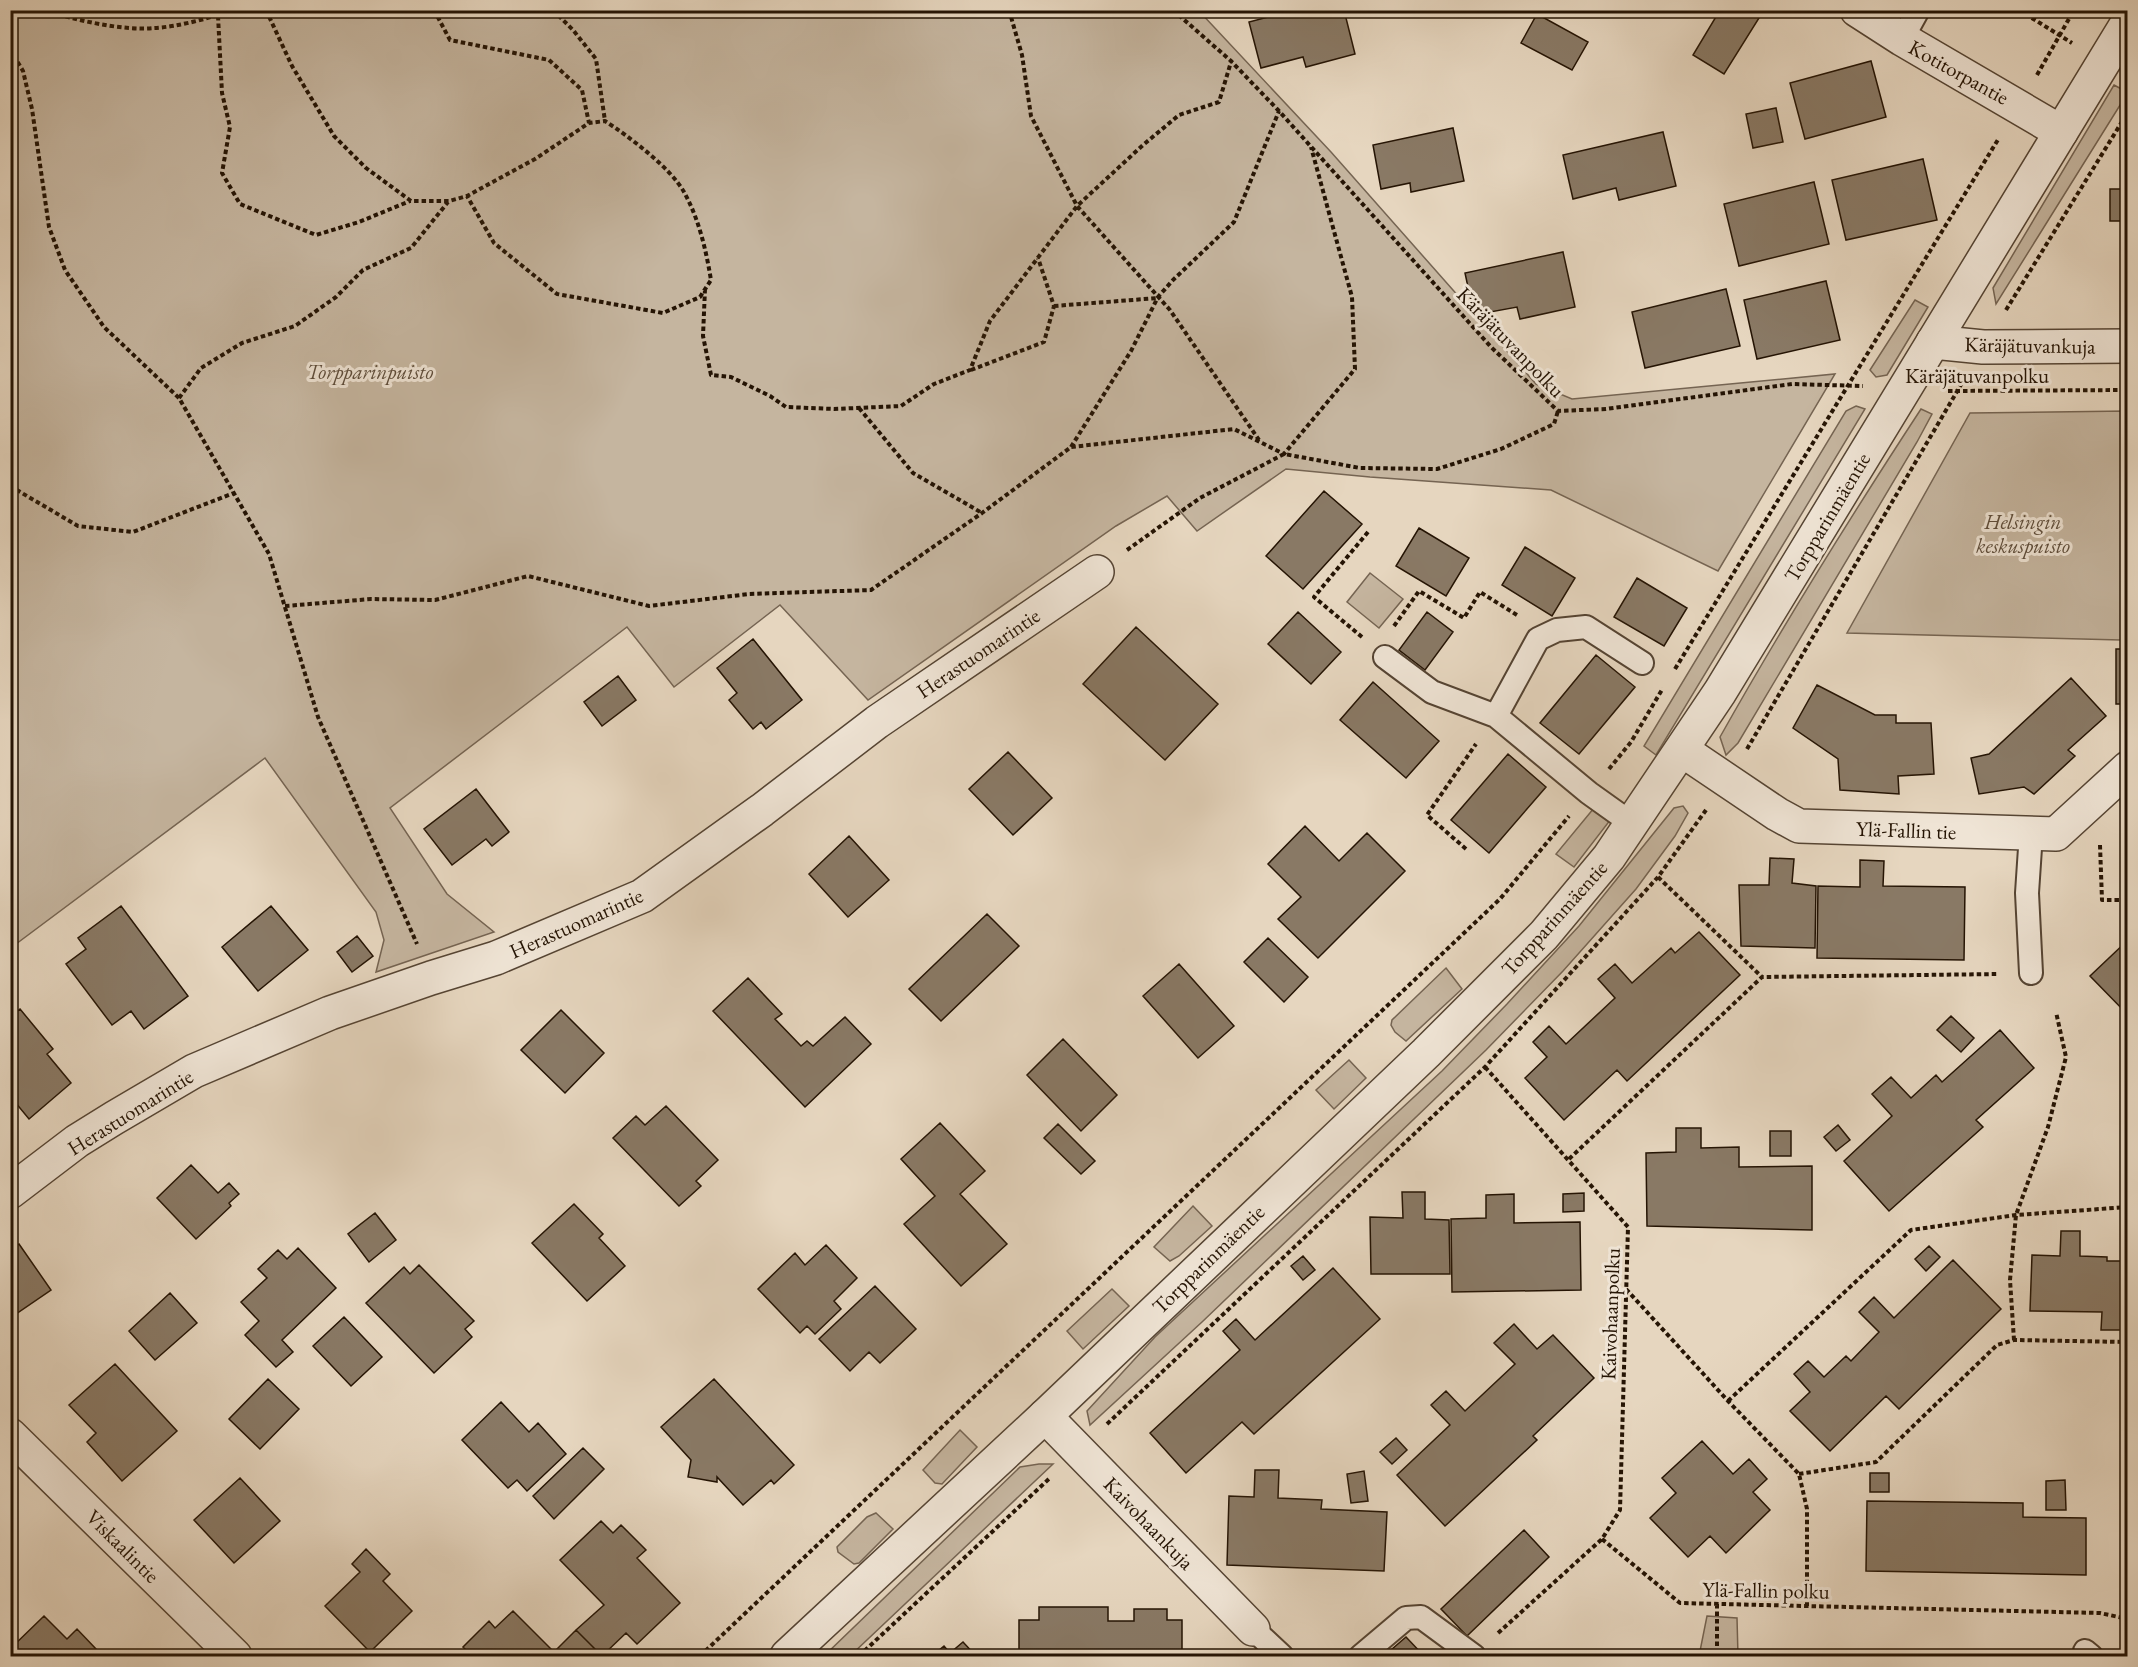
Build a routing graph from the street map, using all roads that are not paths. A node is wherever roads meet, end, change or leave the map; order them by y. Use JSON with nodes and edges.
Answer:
{"nodes":[{"id":1,"x":1857,"y":10,"type":"edge"},
{"id":2,"x":1918,"y":10,"type":"edge"},
{"id":3,"x":2127,"y":22,"type":"edge"},
{"id":4,"x":1902,"y":39,"type":"junction"},
{"id":5,"x":2061,"y":132,"type":"junction"},
{"id":6,"x":1933,"y":342,"type":"junction"},
{"id":7,"x":2127,"y":346,"type":"edge"},
{"id":8,"x":1097,"y":572,"type":"road end"},
{"id":9,"x":1378,"y":651,"type":"road end"},
{"id":10,"x":1642,"y":663,"type":"dead end"},
{"id":11,"x":1496,"y":717,"type":"junction"},
{"id":12,"x":1682,"y":750,"type":"junction"},
{"id":13,"x":2127,"y":768,"type":"edge"},
{"id":14,"x":1631,"y":823,"type":"junction"},
{"id":15,"x":2031,"y":833,"type":"junction"},
{"id":16,"x":2031,"y":973,"type":"road end"},
{"id":17,"x":10,"y":1192,"type":"edge"},
{"id":18,"x":1045,"y":1416,"type":"junction"},
{"id":19,"x":10,"y":1436,"type":"edge"},
{"id":20,"x":1253,"y":1629,"type":"joint"},
{"id":21,"x":234,"y":1656,"type":"edge"},
{"id":22,"x":787,"y":1656,"type":"edge"},
{"id":23,"x":1282,"y":1656,"type":"edge"},
{"id":24,"x":1361,"y":1656,"type":"edge"},
{"id":25,"x":1474,"y":1656,"type":"edge"}],
"edges":[{"from":1,"to":4,"type":"street","name":"Kotitorpantie"},
{"from":2,"to":4,"type":"lane"},
{"from":3,"to":5,"type":"street","name":"Torpparinmäentie"},
{"from":4,"to":5,"type":"street","name":"Kotitorpantie"},
{"from":5,"to":6,"type":"street","name":"Torpparinmäentie"},
{"from":6,"to":7,"type":"street","name":"Käräjätuvankuja"},
{"from":6,"to":12,"type":"street","name":"Torpparinmäentie"},
{"from":8,"to":17,"type":"street","name":"Herastuomarintie"},
{"from":9,"to":11,"type":"lane"},
{"from":10,"to":11,"type":"lane"},
{"from":11,"to":14,"type":"lane"},
{"from":12,"to":14,"type":"street","name":"Torpparinmäentie"},
{"from":12,"to":15,"type":"street","name":"Ylä-Fallin tie"},
{"from":13,"to":15,"type":"street","name":"Ylä-Fallin tie"},
{"from":14,"to":18,"type":"street","name":"Torpparinmäentie"},
{"from":15,"to":16,"type":"lane"},
{"from":18,"to":20,"type":"street","name":"Kaivohaankuja"},
{"from":18,"to":22,"type":"street","name":"Torpparinmäentie"},
{"from":19,"to":21,"type":"street","name":"Viskaalintie"},
{"from":20,"to":23,"type":"lane"},
{"from":24,"to":25,"type":"lane"}]}
